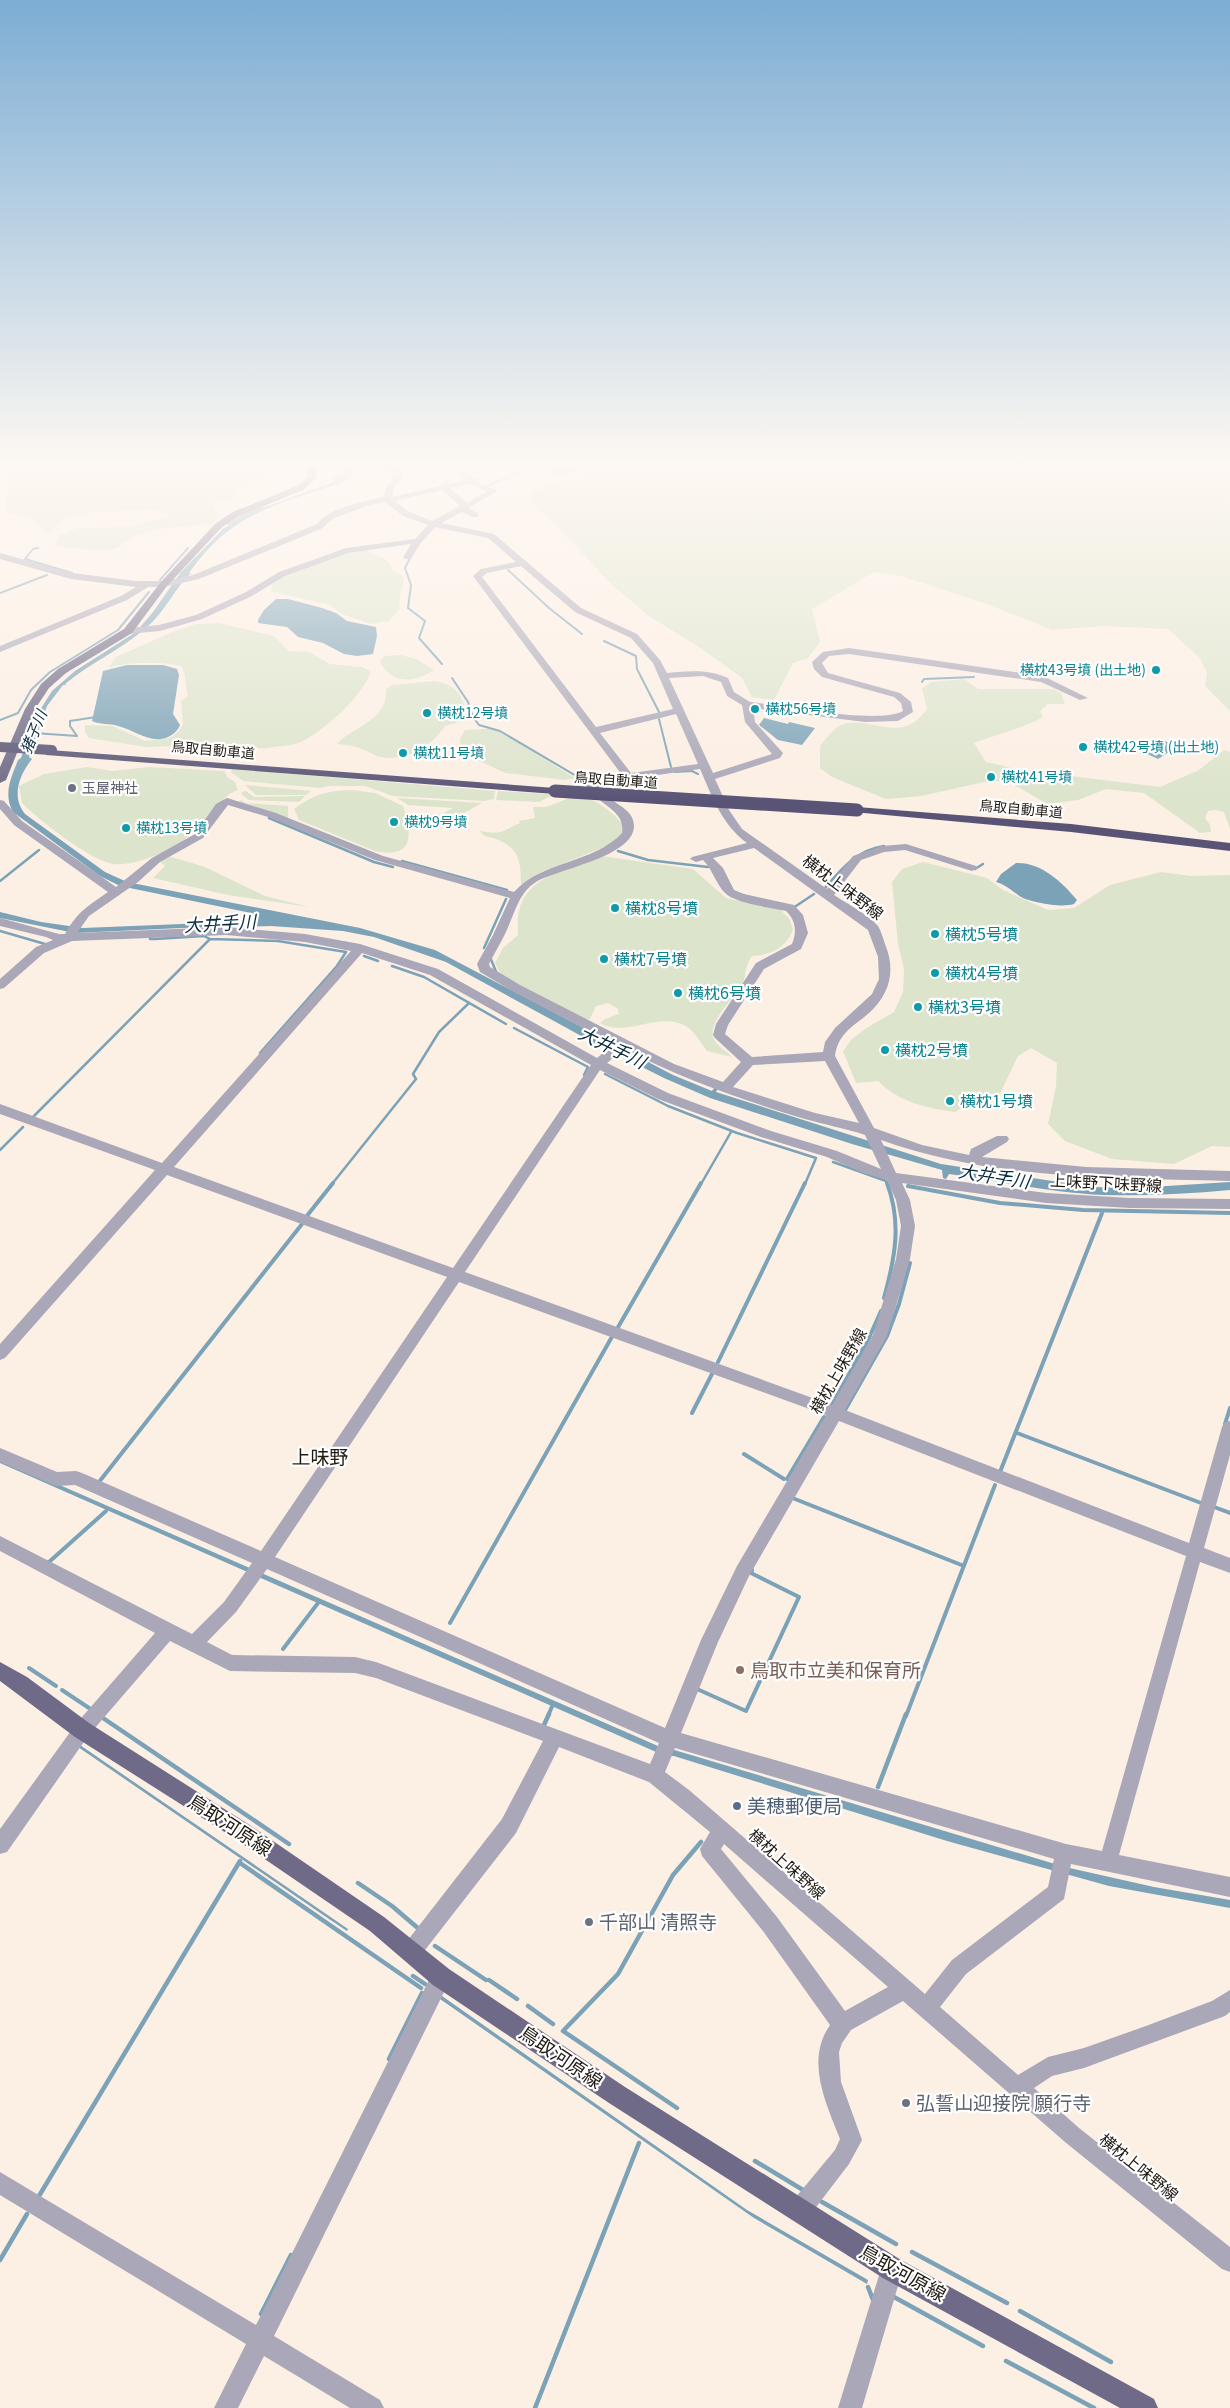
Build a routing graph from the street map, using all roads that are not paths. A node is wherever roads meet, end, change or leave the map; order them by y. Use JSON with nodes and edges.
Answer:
{"nodes":[{"id":1,"x":84,"y":577,"type":"edge"},
{"id":2,"x":170,"y":577,"type":"edge"},
{"id":3,"x":194,"y":577,"type":"edge"},
{"id":4,"x":275,"y":577,"type":"edge"},
{"id":5,"x":478,"y":577,"type":"edge"},
{"id":6,"x":541,"y":577,"type":"edge"},
{"id":7,"x":146,"y":584,"type":"junction"},
{"id":8,"x":164,"y":584,"type":"junction"},
{"id":9,"x":128,"y":631,"type":"junction"},
{"id":10,"x":0,"y":649,"type":"edge"},
{"id":11,"x":662,"y":676,"type":"junction"},
{"id":12,"x":1083,"y":698,"type":"dead end"},
{"id":13,"x":746,"y":704,"type":"junction"},
{"id":14,"x":678,"y":711,"type":"junction"},
{"id":15,"x":594,"y":731,"type":"junction"},
{"id":16,"x":0,"y":748,"type":"edge"},
{"id":17,"x":706,"y":772,"type":"junction"},
{"id":18,"x":628,"y":776,"type":"junction"},
{"id":19,"x":0,"y":780,"type":"edge"},
{"id":20,"x":0,"y":803,"type":"edge"},
{"id":21,"x":857,"y":808,"type":"junction"},
{"id":22,"x":1230,"y":839,"type":"edge"},
{"id":23,"x":755,"y":844,"type":"junction"},
{"id":24,"x":1230,"y":846,"type":"edge"},
{"id":25,"x":972,"y":868,"type":"dead end"},
{"id":26,"x":114,"y":891,"type":"junction"},
{"id":27,"x":828,"y":894,"type":"junction"},
{"id":28,"x":516,"y":896,"type":"junction"},
{"id":29,"x":0,"y":922,"type":"edge"},
{"id":30,"x":69,"y":938,"type":"junction"},
{"id":31,"x":360,"y":948,"type":"junction"},
{"id":32,"x":0,"y":985,"type":"edge"},
{"id":33,"x":624,"y":1042,"type":"junction"},
{"id":34,"x":830,"y":1056,"type":"junction"},
{"id":35,"x":749,"y":1061,"type":"junction"},
{"id":36,"x":598,"y":1064,"type":"junction"},
{"id":37,"x":724,"y":1089,"type":"junction"},
{"id":38,"x":0,"y":1109,"type":"edge"},
{"id":39,"x":870,"y":1132,"type":"junction"},
{"id":40,"x":1002,"y":1139,"type":"dead end"},
{"id":41,"x":974,"y":1160,"type":"junction"},
{"id":42,"x":164,"y":1169,"type":"junction"},
{"id":43,"x":1230,"y":1176,"type":"edge"},
{"id":44,"x":892,"y":1177,"type":"junction"},
{"id":45,"x":1230,"y":1204,"type":"edge"},
{"id":46,"x":456,"y":1275,"type":"junction"},
{"id":47,"x":0,"y":1354,"type":"edge"},
{"id":48,"x":834,"y":1412,"type":"junction"},
{"id":49,"x":1230,"y":1427,"type":"edge"},
{"id":50,"x":0,"y":1455,"type":"edge"},
{"id":51,"x":0,"y":1543,"type":"edge"},
{"id":52,"x":1194,"y":1552,"type":"junction"},
{"id":53,"x":264,"y":1560,"type":"junction"},
{"id":54,"x":1230,"y":1566,"type":"edge"},
{"id":55,"x":168,"y":1631,"type":"junction"},
{"id":56,"x":193,"y":1645,"type":"junction"},
{"id":57,"x":0,"y":1671,"type":"edge"},
{"id":58,"x":82,"y":1730,"type":"junction"},
{"id":59,"x":555,"y":1736,"type":"junction"},
{"id":60,"x":669,"y":1738,"type":"junction"},
{"id":61,"x":655,"y":1775,"type":"junction"},
{"id":62,"x":722,"y":1831,"type":"junction"},
{"id":63,"x":0,"y":1845,"type":"edge"},
{"id":64,"x":1066,"y":1853,"type":"junction"},
{"id":65,"x":1108,"y":1862,"type":"junction"},
{"id":66,"x":1230,"y":1887,"type":"edge"},
{"id":67,"x":411,"y":1952,"type":"junction"},
{"id":68,"x":440,"y":1977,"type":"junction"},
{"id":69,"x":905,"y":1990,"type":"junction"},
{"id":70,"x":1230,"y":2000,"type":"edge"},
{"id":71,"x":927,"y":2008,"type":"junction"},
{"id":72,"x":842,"y":2024,"type":"junction"},
{"id":73,"x":1018,"y":2088,"type":"junction"},
{"id":74,"x":0,"y":2183,"type":"edge"},
{"id":75,"x":800,"y":2211,"type":"junction"},
{"id":76,"x":1230,"y":2261,"type":"edge"},
{"id":77,"x":892,"y":2269,"type":"junction"},
{"id":78,"x":260,"y":2340,"type":"junction"},
{"id":79,"x":226,"y":2408,"type":"edge"},
{"id":80,"x":372,"y":2408,"type":"edge"},
{"id":81,"x":850,"y":2408,"type":"edge"},
{"id":82,"x":1145,"y":2408,"type":"edge"}],
"edges":[{"from":1,"to":7,"type":"street"},
{"from":2,"to":8,"type":"main road"},
{"from":3,"to":8,"type":"street"},
{"from":4,"to":9,"type":"street"},
{"from":5,"to":15,"type":"street"},
{"from":6,"to":11,"type":"street","name":"横枕上味野線"},
{"from":7,"to":8,"type":"street"},
{"from":7,"to":10,"type":"street"},
{"from":8,"to":9,"type":"main road"},
{"from":9,"to":19,"type":"main road"},
{"from":11,"to":13,"type":"street"},
{"from":11,"to":14,"type":"street","name":"横枕上味野線"},
{"from":12,"to":13,"type":"street"},
{"from":13,"to":17,"type":"street"},
{"from":14,"to":15,"type":"street"},
{"from":14,"to":17,"type":"street","name":"横枕上味野線"},
{"from":15,"to":18,"type":"street"},
{"from":16,"to":21,"type":"highway","name":"鳥取自動車道","bridge":true},
{"from":17,"to":18,"type":"street"},
{"from":17,"to":23,"type":"street","name":"横枕上味野線"},
{"from":18,"to":28,"type":"street"},
{"from":20,"to":26,"type":"street"},
{"from":21,"to":22,"type":"highway","name":"鳥取自動車道"},
{"from":21,"to":24,"type":"highway","name":"鳥取自動車道"},
{"from":23,"to":27,"type":"street","name":"横枕上味野線"},
{"from":23,"to":35,"type":"street"},
{"from":25,"to":27,"type":"street"},
{"from":26,"to":28,"type":"street"},
{"from":26,"to":30,"type":"street"},
{"from":27,"to":34,"type":"street","name":"横枕上味野線"},
{"from":28,"to":33,"type":"street"},
{"from":29,"to":30,"type":"street"},
{"from":30,"to":31,"type":"street","name":"上味野下味野線"},
{"from":30,"to":32,"type":"street"},
{"from":31,"to":36,"type":"street","name":"上味野下味野線"},
{"from":31,"to":42,"type":"street"},
{"from":33,"to":36,"type":"street"},
{"from":33,"to":37,"type":"street"},
{"from":34,"to":35,"type":"street"},
{"from":34,"to":39,"type":"street","name":"横枕上味野線"},
{"from":35,"to":37,"type":"street"},
{"from":36,"to":44,"type":"street","name":"上味野下味野線"},
{"from":36,"to":46,"type":"street"},
{"from":37,"to":39,"type":"street"},
{"from":38,"to":42,"type":"street"},
{"from":39,"to":41,"type":"street"},
{"from":39,"to":44,"type":"street","name":"横枕上味野線"},
{"from":40,"to":41,"type":"street"},
{"from":41,"to":43,"type":"street"},
{"from":42,"to":46,"type":"street"},
{"from":42,"to":47,"type":"street"},
{"from":44,"to":45,"type":"street","name":"上味野下味野線"},
{"from":44,"to":48,"type":"street","name":"横枕上味野線"},
{"from":46,"to":48,"type":"street"},
{"from":46,"to":53,"type":"street"},
{"from":48,"to":52,"type":"street"},
{"from":48,"to":60,"type":"street","name":"横枕上味野線"},
{"from":49,"to":52,"type":"street"},
{"from":50,"to":53,"type":"street"},
{"from":51,"to":55,"type":"street"},
{"from":52,"to":54,"type":"street"},
{"from":52,"to":65,"type":"street"},
{"from":53,"to":56,"type":"street"},
{"from":53,"to":60,"type":"street"},
{"from":55,"to":56,"type":"street"},
{"from":55,"to":58,"type":"street"},
{"from":56,"to":59,"type":"street"},
{"from":57,"to":58,"type":"main road","name":"鳥取河原線"},
{"from":58,"to":63,"type":"street"},
{"from":58,"to":67,"type":"main road","name":"鳥取河原線"},
{"from":59,"to":61,"type":"street"},
{"from":59,"to":67,"type":"street"},
{"from":60,"to":61,"type":"street","name":"横枕上味野線"},
{"from":60,"to":64,"type":"street"},
{"from":61,"to":62,"type":"street","name":"横枕上味野線"},
{"from":62,"to":69,"type":"street","name":"横枕上味野線"},
{"from":62,"to":72,"type":"street"},
{"from":64,"to":65,"type":"street"},
{"from":64,"to":71,"type":"street"},
{"from":65,"to":66,"type":"street"},
{"from":67,"to":68,"type":"main road","name":"鳥取河原線"},
{"from":68,"to":75,"type":"main road","name":"鳥取河原線"},
{"from":68,"to":78,"type":"street"},
{"from":69,"to":71,"type":"street","name":"横枕上味野線"},
{"from":69,"to":72,"type":"street"},
{"from":70,"to":73,"type":"street"},
{"from":71,"to":73,"type":"street","name":"横枕上味野線"},
{"from":72,"to":75,"type":"street"},
{"from":73,"to":76,"type":"street","name":"横枕上味野線"},
{"from":74,"to":78,"type":"street"},
{"from":75,"to":77,"type":"main road","name":"鳥取河原線"},
{"from":77,"to":81,"type":"street"},
{"from":77,"to":82,"type":"main road","name":"鳥取河原線"},
{"from":78,"to":79,"type":"street"},
{"from":78,"to":80,"type":"street"}]}
